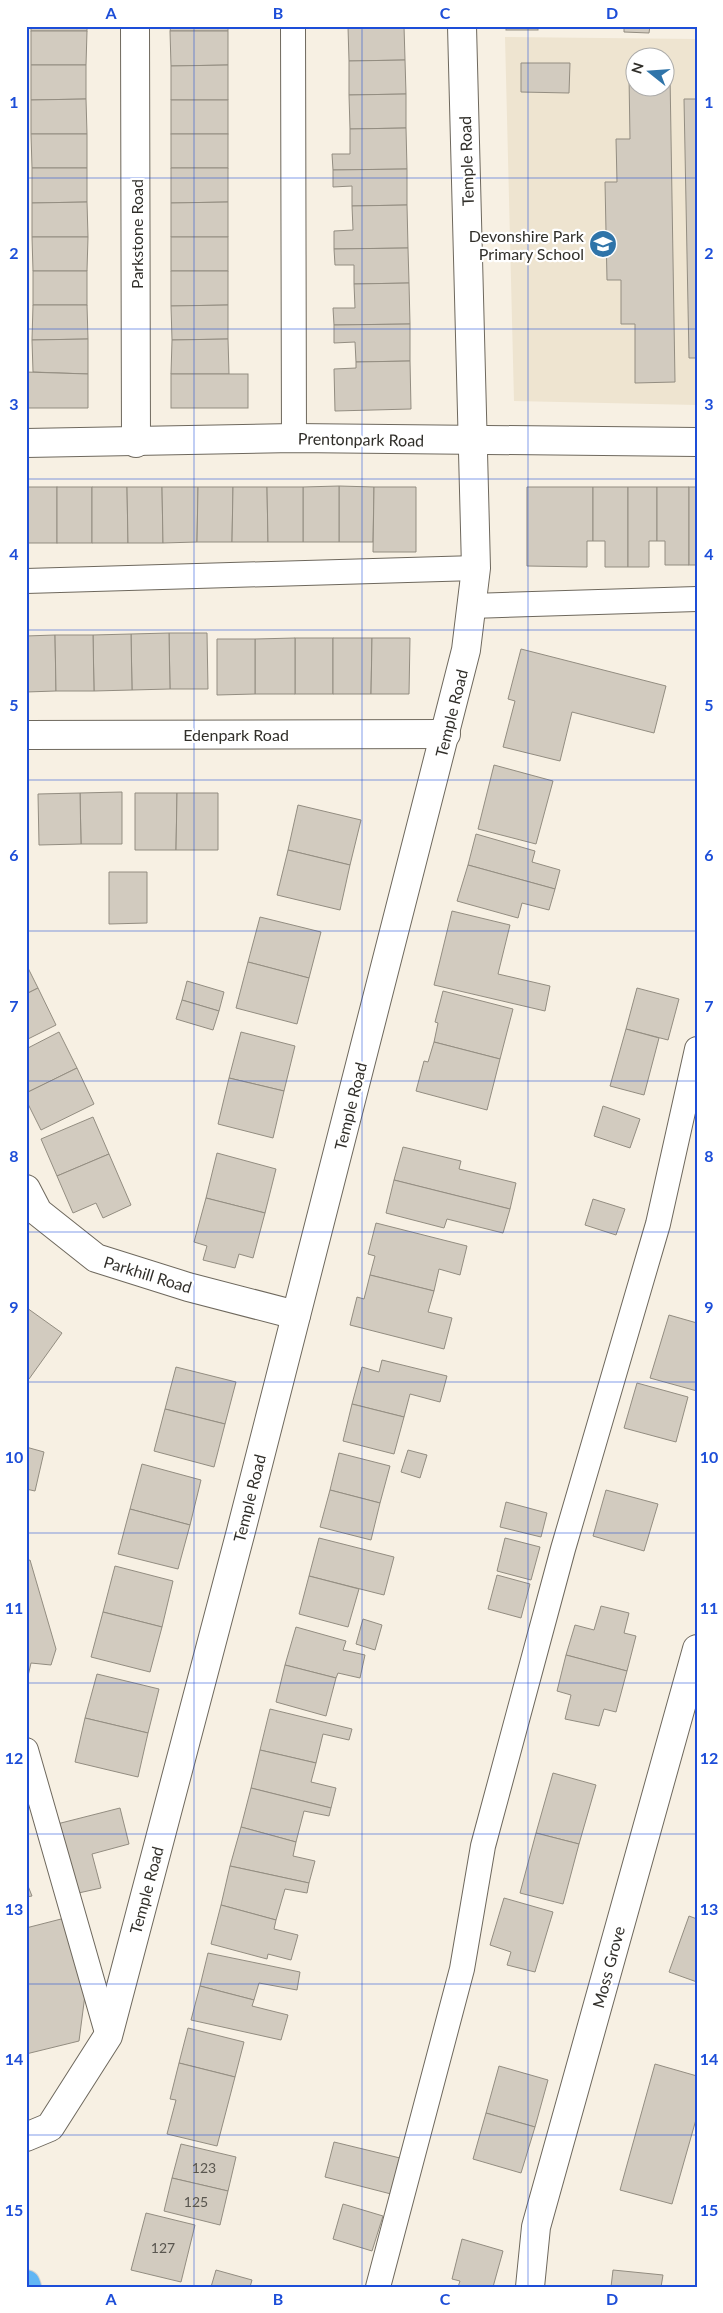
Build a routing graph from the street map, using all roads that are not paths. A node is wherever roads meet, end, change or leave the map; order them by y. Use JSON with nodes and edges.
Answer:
{"nodes":[{"id":1,"x":135,"y":26,"type":"edge"},
{"id":2,"x":292,"y":26,"type":"edge"},
{"id":3,"x":462,"y":26,"type":"edge"},
{"id":4,"x":294,"y":438,"type":"junction"},
{"id":5,"x":473,"y":441,"type":"junction"},
{"id":6,"x":136,"y":442,"type":"junction"},
{"id":7,"x":697,"y":442,"type":"edge"},
{"id":8,"x":26,"y":443,"type":"edge"},
{"id":9,"x":476,"y":568,"type":"junction"},
{"id":10,"x":26,"y":581,"type":"edge"},
{"id":11,"x":697,"y":599,"type":"edge"},
{"id":12,"x":472,"y":606,"type":"junction"},
{"id":13,"x":26,"y":734,"type":"edge"},
{"id":14,"x":446,"y":734,"type":"junction"},
{"id":15,"x":697,"y":1049,"type":"edge"},
{"id":16,"x":26,"y":1189,"type":"edge"},
{"id":17,"x":296,"y":1315,"type":"junction"},
{"id":18,"x":697,"y":1649,"type":"edge"},
{"id":19,"x":26,"y":1750,"type":"edge"},
{"id":20,"x":108,"y":2036,"type":"junction"},
{"id":21,"x":26,"y":2137,"type":"edge"},
{"id":22,"x":378,"y":2287,"type":"edge"},
{"id":23,"x":530,"y":2287,"type":"edge"}],
"edges":[{"from":1,"to":6,"type":"street","name":"Parkstone Road"},
{"from":2,"to":4,"type":"lane"},
{"from":3,"to":5,"type":"street","name":"Temple Road"},
{"from":4,"to":5,"type":"street","name":"Prentonpark Road"},
{"from":4,"to":6,"type":"street","name":"Prentonpark Road"},
{"from":5,"to":7,"type":"street","name":"Prentonpark Road"},
{"from":5,"to":9,"type":"street","name":"Temple Road"},
{"from":6,"to":8,"type":"street","name":"Prentonpark Road"},
{"from":9,"to":10,"type":"lane"},
{"from":9,"to":12,"type":"street","name":"Temple Road"},
{"from":11,"to":12,"type":"lane"},
{"from":12,"to":14,"type":"street","name":"Temple Road"},
{"from":13,"to":14,"type":"street","name":"Edenpark Road"},
{"from":14,"to":17,"type":"street","name":"Temple Road"},
{"from":15,"to":22,"type":"lane"},
{"from":16,"to":17,"type":"street","name":"Parkhill Road"},
{"from":17,"to":20,"type":"street","name":"Temple Road"},
{"from":18,"to":23,"type":"street","name":"Moss Grove"},
{"from":19,"to":20,"type":"lane"},
{"from":20,"to":21,"type":"street","name":"Temple Road"}]}
